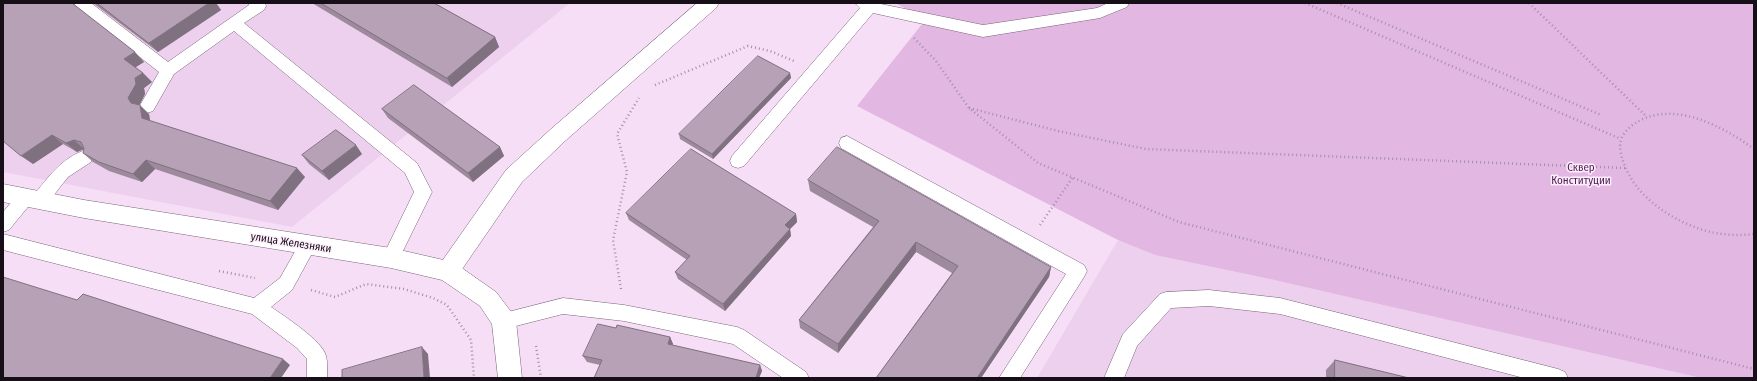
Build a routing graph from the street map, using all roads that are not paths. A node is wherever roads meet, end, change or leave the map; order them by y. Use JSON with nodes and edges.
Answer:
{"nodes":[{"id":1,"x":81,"y":3,"type":"edge"},
{"id":2,"x":255,"y":3,"type":"edge"},
{"id":3,"x":709,"y":3,"type":"edge"},
{"id":4,"x":1122,"y":3,"type":"edge"},
{"id":5,"x":866,"y":5,"type":"edge"},
{"id":6,"x":234,"y":23,"type":"junction"},
{"id":7,"x":168,"y":70,"type":"junction"},
{"id":8,"x":147,"y":107,"type":"dead end"},
{"id":9,"x":847,"y":143,"type":"dead end"},
{"id":10,"x":84,"y":156,"type":"edge"},
{"id":11,"x":738,"y":162,"type":"dead end"},
{"id":12,"x":3,"y":193,"type":"edge"},
{"id":13,"x":33,"y":199,"type":"junction"},
{"id":14,"x":3,"y":225,"type":"edge"},
{"id":15,"x":3,"y":242,"type":"edge"},
{"id":16,"x":307,"y":246,"type":"junction"},
{"id":17,"x":391,"y":258,"type":"junction"},
{"id":18,"x":448,"y":272,"type":"junction"},
{"id":19,"x":257,"y":307,"type":"junction"},
{"id":20,"x":504,"y":321,"type":"junction"},
{"id":21,"x":317,"y":378,"type":"edge"},
{"id":22,"x":510,"y":378,"type":"edge"},
{"id":23,"x":799,"y":378,"type":"edge"},
{"id":24,"x":1009,"y":378,"type":"edge"},
{"id":25,"x":1114,"y":378,"type":"edge"},
{"id":26,"x":1558,"y":378,"type":"edge"}],
"edges":[{"from":1,"to":7,"type":"lane"},
{"from":2,"to":6,"type":"lane"},
{"from":3,"to":18,"type":"street"},
{"from":4,"to":5,"type":"lane"},
{"from":5,"to":11,"type":"lane"},
{"from":6,"to":7,"type":"lane"},
{"from":6,"to":17,"type":"lane"},
{"from":7,"to":8,"type":"lane"},
{"from":9,"to":24,"type":"lane"},
{"from":10,"to":13,"type":"lane"},
{"from":12,"to":13,"type":"street","name":"улица Железняки"},
{"from":13,"to":14,"type":"lane"},
{"from":13,"to":16,"type":"street","name":"улица Железняки"},
{"from":15,"to":19,"type":"lane"},
{"from":16,"to":17,"type":"street","name":"улица Железняки"},
{"from":16,"to":19,"type":"lane"},
{"from":17,"to":18,"type":"street","name":"улица Железняки"},
{"from":18,"to":20,"type":"street","name":"улица Железняки"},
{"from":19,"to":21,"type":"lane"},
{"from":20,"to":22,"type":"street"},
{"from":20,"to":23,"type":"lane"},
{"from":25,"to":26,"type":"lane"}]}
